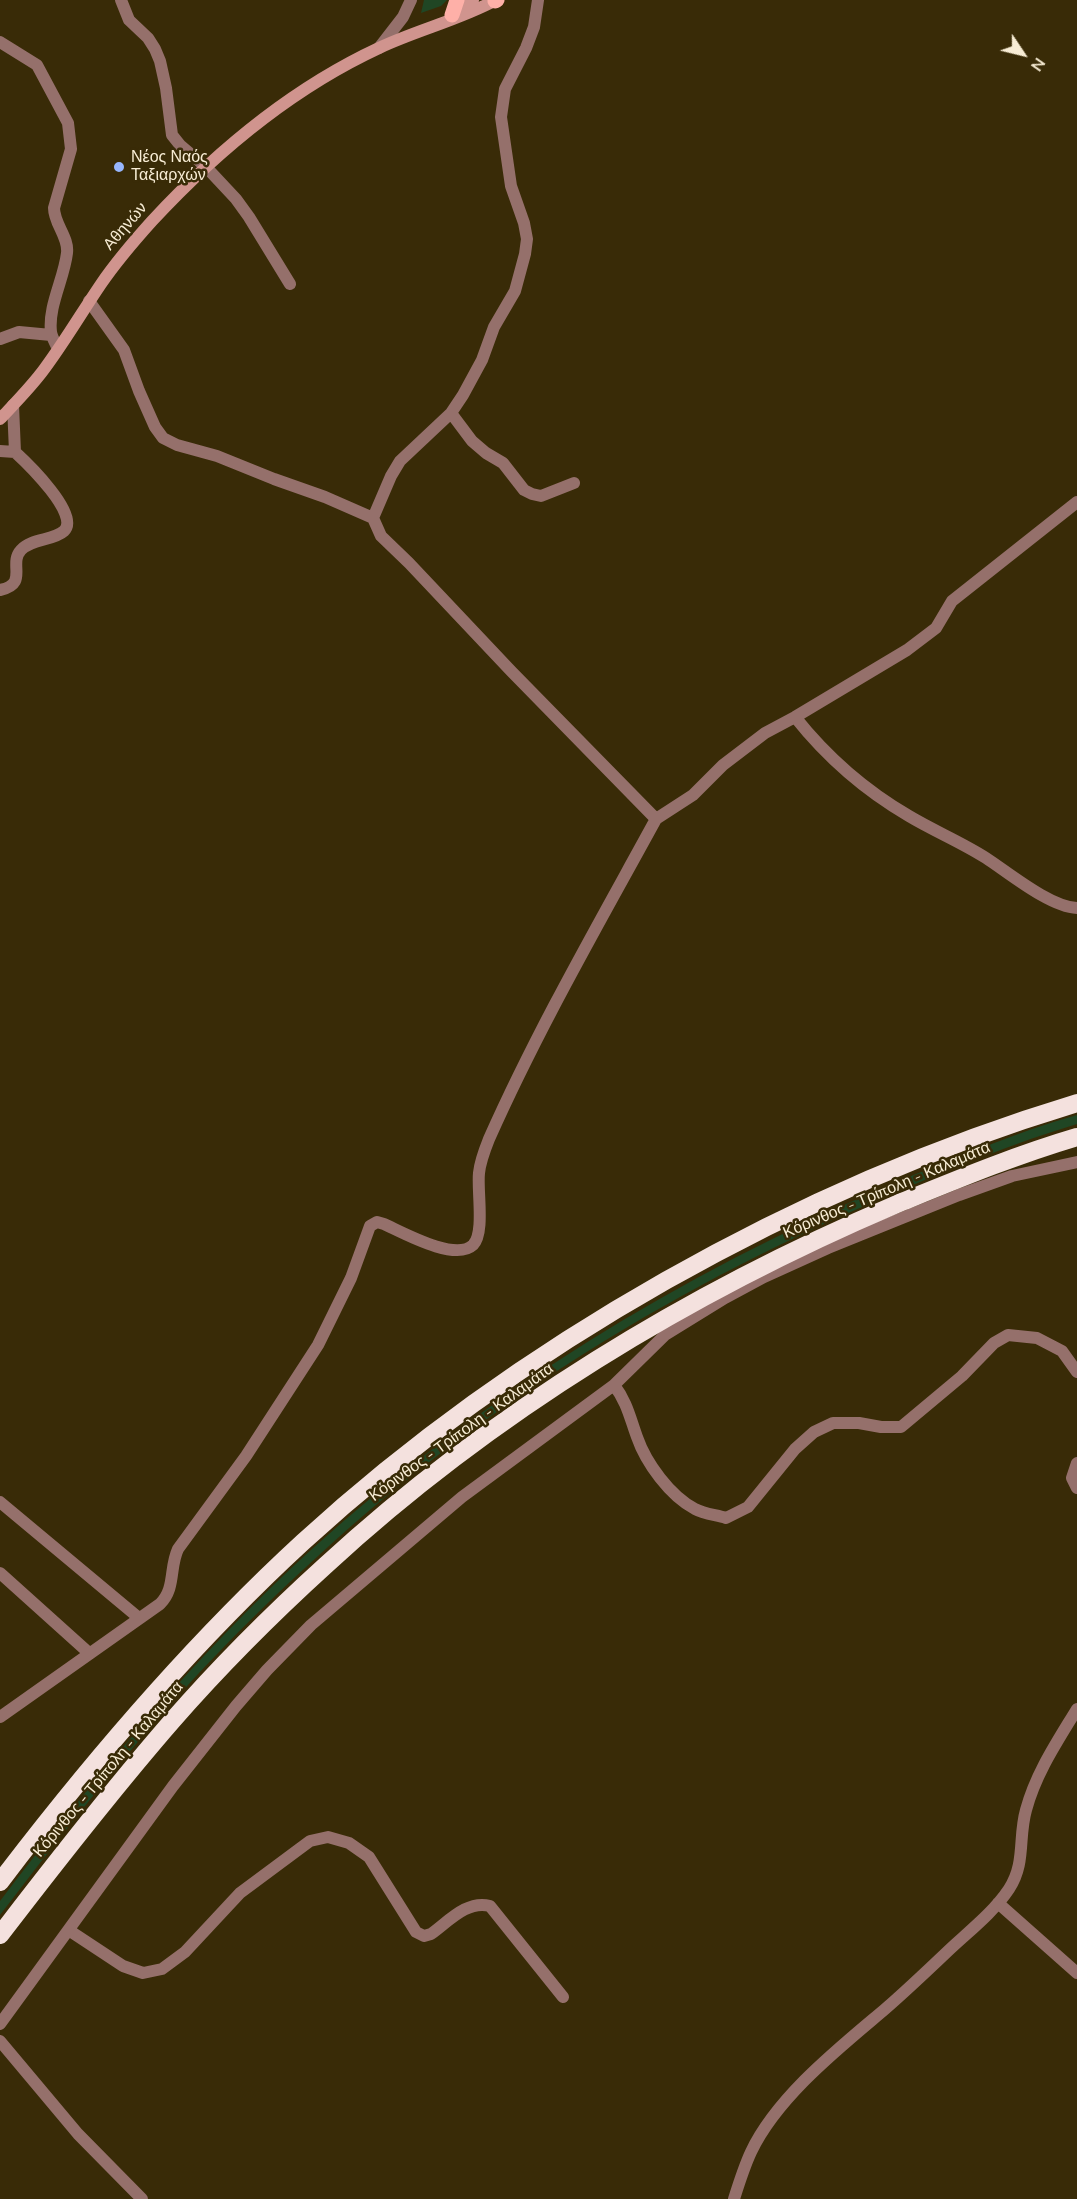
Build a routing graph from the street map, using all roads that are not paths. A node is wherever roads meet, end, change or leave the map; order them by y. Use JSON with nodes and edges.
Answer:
{"nodes":[{"id":1,"x":121,"y":0,"type":"edge"},
{"id":2,"x":411,"y":0,"type":"edge"},
{"id":3,"x":457,"y":0,"type":"edge"},
{"id":4,"x":473,"y":0,"type":"edge"},
{"id":5,"x":496,"y":0,"type":"edge"},
{"id":6,"x":538,"y":0,"type":"edge"},
{"id":7,"x":452,"y":15,"type":"junction"},
{"id":8,"x":437,"y":24,"type":"junction"},
{"id":9,"x":0,"y":42,"type":"edge"},
{"id":10,"x":379,"y":48,"type":"junction"},
{"id":11,"x":207,"y":168,"type":"junction"},
{"id":12,"x":290,"y":284,"type":"dead end"},
{"id":13,"x":89,"y":301,"type":"junction"},
{"id":14,"x":51,"y":335,"type":"junction"},
{"id":15,"x":0,"y":339,"type":"edge"},
{"id":16,"x":58,"y":349,"type":"junction"},
{"id":17,"x":13,"y":405,"type":"junction"},
{"id":18,"x":452,"y":413,"type":"junction"},
{"id":19,"x":0,"y":418,"type":"edge"},
{"id":20,"x":0,"y":452,"type":"edge"},
{"id":21,"x":15,"y":452,"type":"junction"},
{"id":22,"x":574,"y":483,"type":"dead end"},
{"id":23,"x":1077,"y":502,"type":"edge"},
{"id":24,"x":373,"y":518,"type":"junction"},
{"id":25,"x":0,"y":590,"type":"edge"},
{"id":26,"x":795,"y":717,"type":"junction"},
{"id":27,"x":656,"y":819,"type":"junction"},
{"id":28,"x":1077,"y":908,"type":"edge"},
{"id":29,"x":1077,"y":1103,"type":"edge"},
{"id":30,"x":1077,"y":1137,"type":"edge"},
{"id":31,"x":1077,"y":1162,"type":"edge"},
{"id":32,"x":1077,"y":1372,"type":"edge"},
{"id":33,"x":615,"y":1385,"type":"junction"},
{"id":34,"x":1077,"y":1463,"type":"edge"},
{"id":35,"x":1077,"y":1488,"type":"edge"},
{"id":36,"x":0,"y":1502,"type":"edge"},
{"id":37,"x":0,"y":1574,"type":"edge"},
{"id":38,"x":139,"y":1618,"type":"junction"},
{"id":39,"x":89,"y":1653,"type":"junction"},
{"id":40,"x":1077,"y":1709,"type":"edge"},
{"id":41,"x":0,"y":1717,"type":"edge"},
{"id":42,"x":0,"y":1882,"type":"edge"},
{"id":43,"x":998,"y":1903,"type":"junction"},
{"id":44,"x":69,"y":1931,"type":"junction"},
{"id":45,"x":0,"y":1935,"type":"edge"},
{"id":46,"x":1077,"y":1973,"type":"edge"},
{"id":47,"x":563,"y":1997,"type":"dead end"},
{"id":48,"x":0,"y":2024,"type":"edge"},
{"id":49,"x":0,"y":2041,"type":"edge"},
{"id":50,"x":142,"y":2199,"type":"edge"},
{"id":51,"x":734,"y":2199,"type":"edge"}],
"edges":[{"from":1,"to":11,"type":"street"},
{"from":2,"to":10,"type":"street"},
{"from":3,"to":7,"type":"main road"},
{"from":4,"to":7,"type":"main road"},
{"from":5,"to":8,"type":"main road"},
{"from":6,"to":18,"type":"street"},
{"from":7,"to":8,"type":"main road"},
{"from":8,"to":10,"type":"main road","name":"Αθηνών"},
{"from":9,"to":14,"type":"street"},
{"from":10,"to":11,"type":"main road","name":"Αθηνών"},
{"from":11,"to":12,"type":"street"},
{"from":11,"to":13,"type":"main road","name":"Αθηνών"},
{"from":13,"to":16,"type":"main road","name":"Αθηνών"},
{"from":13,"to":24,"type":"street"},
{"from":14,"to":15,"type":"street"},
{"from":14,"to":16,"type":"street"},
{"from":16,"to":17,"type":"main road","name":"Αθηνών"},
{"from":17,"to":19,"type":"main road","name":"Αθηνών"},
{"from":17,"to":21,"type":"street"},
{"from":18,"to":22,"type":"street"},
{"from":18,"to":24,"type":"street"},
{"from":20,"to":21,"type":"street"},
{"from":21,"to":25,"type":"street"},
{"from":23,"to":26,"type":"street"},
{"from":24,"to":27,"type":"street"},
{"from":26,"to":27,"type":"street"},
{"from":26,"to":28,"type":"street"},
{"from":27,"to":38,"type":"street"},
{"from":29,"to":42,"type":"highway","name":"Κόρινθος - Τρίπολη - Καλαμάτα"},
{"from":30,"to":45,"type":"highway","name":"Κόρινθος - Τρίπολη - Καλαμάτα"},
{"from":31,"to":33,"type":"street"},
{"from":32,"to":33,"type":"street"},
{"from":33,"to":44,"type":"street"},
{"from":34,"to":35,"type":"street"},
{"from":36,"to":38,"type":"street"},
{"from":37,"to":39,"type":"street"},
{"from":38,"to":39,"type":"street"},
{"from":39,"to":41,"type":"street"},
{"from":40,"to":43,"type":"street"},
{"from":43,"to":46,"type":"street"},
{"from":43,"to":51,"type":"street"},
{"from":44,"to":47,"type":"street"},
{"from":44,"to":48,"type":"street"},
{"from":49,"to":50,"type":"street"}]}
